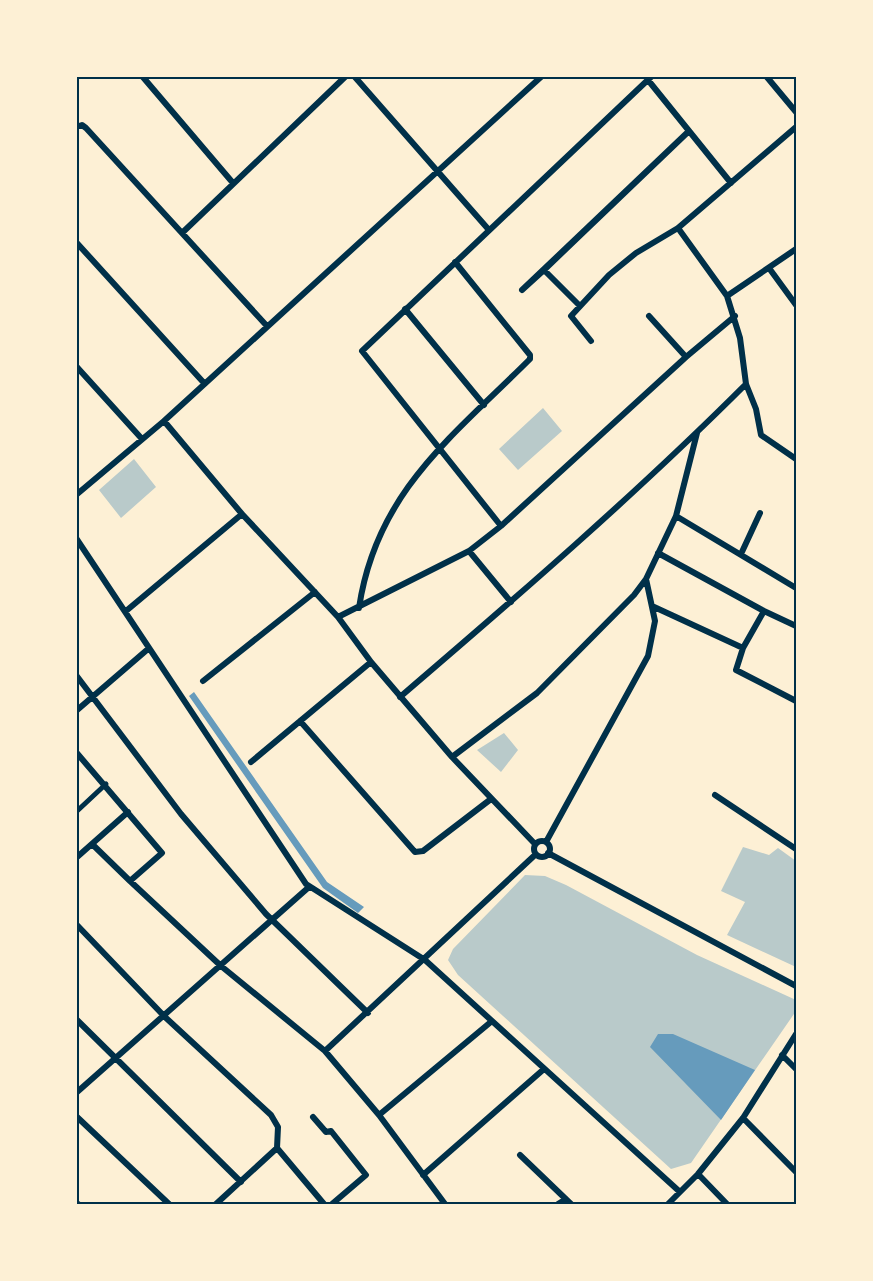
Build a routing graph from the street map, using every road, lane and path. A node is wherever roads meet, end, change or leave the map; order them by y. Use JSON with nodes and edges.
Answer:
{"nodes":[{"id":1,"x":142,"y":76,"type":"edge"},
{"id":2,"x":346,"y":76,"type":"edge"},
{"id":3,"x":354,"y":76,"type":"edge"},
{"id":4,"x":542,"y":76,"type":"edge"},
{"id":5,"x":766,"y":76,"type":"edge"},
{"id":6,"x":650,"y":78,"type":"edge"},
{"id":7,"x":796,"y":112,"type":"edge"},
{"id":8,"x":796,"y":126,"type":"edge"},
{"id":9,"x":76,"y":127,"type":"edge"},
{"id":10,"x":689,"y":131,"type":"junction"},
{"id":11,"x":438,"y":169,"type":"junction"},
{"id":12,"x":233,"y":183,"type":"junction"},
{"id":13,"x":731,"y":183,"type":"junction"},
{"id":14,"x":678,"y":228,"type":"junction"},
{"id":15,"x":489,"y":230,"type":"junction"},
{"id":16,"x":182,"y":233,"type":"junction"},
{"id":17,"x":76,"y":242,"type":"edge"},
{"id":18,"x":796,"y":249,"type":"edge"},
{"id":19,"x":455,"y":262,"type":"junction"},
{"id":20,"x":769,"y":268,"type":"junction"},
{"id":21,"x":544,"y":270,"type":"junction"},
{"id":22,"x":727,"y":296,"type":"junction"},
{"id":23,"x":579,"y":305,"type":"junction"},
{"id":24,"x":796,"y":305,"type":"edge"},
{"id":25,"x":405,"y":309,"type":"junction"},
{"id":26,"x":649,"y":316,"type":"dead end"},
{"id":27,"x":735,"y":316,"type":"junction"},
{"id":28,"x":266,"y":325,"type":"junction"},
{"id":29,"x":591,"y":341,"type":"dead end"},
{"id":30,"x":686,"y":357,"type":"junction"},
{"id":31,"x":76,"y":366,"type":"edge"},
{"id":32,"x":204,"y":383,"type":"junction"},
{"id":33,"x":746,"y":384,"type":"junction"},
{"id":34,"x":484,"y":405,"type":"junction"},
{"id":35,"x":164,"y":421,"type":"junction"},
{"id":36,"x":698,"y":433,"type":"junction"},
{"id":37,"x":142,"y":439,"type":"junction"},
{"id":38,"x":438,"y":448,"type":"junction"},
{"id":39,"x":796,"y":459,"type":"edge"},
{"id":40,"x":76,"y":495,"type":"edge"},
{"id":41,"x":760,"y":513,"type":"dead end"},
{"id":42,"x":242,"y":514,"type":"junction"},
{"id":43,"x":676,"y":516,"type":"junction"},
{"id":44,"x":501,"y":526,"type":"junction"},
{"id":45,"x":76,"y":538,"type":"edge"},
{"id":46,"x":79,"y":548,"type":"edge"},
{"id":47,"x":469,"y":551,"type":"junction"},
{"id":48,"x":658,"y":553,"type":"junction"},
{"id":49,"x":741,"y":554,"type":"junction"},
{"id":50,"x":646,"y":579,"type":"junction"},
{"id":51,"x":796,"y":588,"type":"edge"},
{"id":52,"x":315,"y":592,"type":"junction"},
{"id":53,"x":511,"y":602,"type":"junction"},
{"id":54,"x":652,"y":606,"type":"junction"},
{"id":55,"x":359,"y":608,"type":"junction"},
{"id":56,"x":126,"y":611,"type":"junction"},
{"id":57,"x":764,"y":611,"type":"junction"},
{"id":58,"x":338,"y":617,"type":"junction"},
{"id":59,"x":796,"y":626,"type":"edge"},
{"id":60,"x":743,"y":648,"type":"junction"},
{"id":61,"x":148,"y":649,"type":"junction"},
{"id":62,"x":371,"y":662,"type":"junction"},
{"id":63,"x":76,"y":675,"type":"edge"},
{"id":64,"x":204,"y":681,"type":"dead end"},
{"id":65,"x":92,"y":697,"type":"junction"},
{"id":66,"x":400,"y":697,"type":"junction"},
{"id":67,"x":796,"y":701,"type":"edge"},
{"id":68,"x":76,"y":711,"type":"edge"},
{"id":69,"x":300,"y":722,"type":"junction"},
{"id":70,"x":76,"y":752,"type":"edge"},
{"id":71,"x":452,"y":757,"type":"junction"},
{"id":72,"x":251,"y":762,"type":"dead end"},
{"id":73,"x":106,"y":784,"type":"junction"},
{"id":74,"x":715,"y":795,"type":"dead end"},
{"id":75,"x":491,"y":799,"type":"junction"},
{"id":76,"x":76,"y":812,"type":"edge"},
{"id":77,"x":128,"y":812,"type":"junction"},
{"id":78,"x":546,"y":842,"type":"junction"},
{"id":79,"x":92,"y":844,"type":"junction"},
{"id":80,"x":535,"y":844,"type":"junction"},
{"id":81,"x":796,"y":849,"type":"edge"},
{"id":82,"x":548,"y":853,"type":"junction"},
{"id":83,"x":536,"y":854,"type":"junction"},
{"id":84,"x":76,"y":858,"type":"edge"},
{"id":85,"x":130,"y":881,"type":"junction"},
{"id":86,"x":309,"y":886,"type":"junction"},
{"id":87,"x":271,"y":919,"type":"junction"},
{"id":88,"x":76,"y":924,"type":"edge"},
{"id":89,"x":425,"y":960,"type":"junction"},
{"id":90,"x":221,"y":966,"type":"junction"},
{"id":91,"x":796,"y":986,"type":"edge"},
{"id":92,"x":368,"y":1013,"type":"junction"},
{"id":93,"x":165,"y":1017,"type":"junction"},
{"id":94,"x":76,"y":1019,"type":"edge"},
{"id":95,"x":492,"y":1021,"type":"junction"},
{"id":96,"x":796,"y":1034,"type":"edge"},
{"id":97,"x":325,"y":1051,"type":"junction"},
{"id":98,"x":782,"y":1055,"type":"junction"},
{"id":99,"x":116,"y":1060,"type":"junction"},
{"id":100,"x":544,"y":1069,"type":"junction"},
{"id":101,"x":796,"y":1069,"type":"edge"},
{"id":102,"x":76,"y":1093,"type":"edge"},
{"id":103,"x":379,"y":1115,"type":"junction"},
{"id":104,"x":76,"y":1116,"type":"edge"},
{"id":105,"x":313,"y":1117,"type":"dead end"},
{"id":106,"x":743,"y":1118,"type":"junction"},
{"id":107,"x":278,"y":1149,"type":"junction"},
{"id":108,"x":520,"y":1155,"type":"dead end"},
{"id":109,"x":796,"y":1172,"type":"edge"},
{"id":110,"x":423,"y":1174,"type":"junction"},
{"id":111,"x":698,"y":1174,"type":"junction"},
{"id":112,"x":241,"y":1182,"type":"junction"},
{"id":113,"x":680,"y":1192,"type":"junction"},
{"id":114,"x":568,"y":1202,"type":"edge"},
{"id":115,"x":170,"y":1204,"type":"edge"},
{"id":116,"x":216,"y":1204,"type":"edge"},
{"id":117,"x":324,"y":1204,"type":"edge"},
{"id":118,"x":332,"y":1204,"type":"edge"},
{"id":119,"x":445,"y":1204,"type":"edge"},
{"id":120,"x":558,"y":1204,"type":"edge"},
{"id":121,"x":668,"y":1204,"type":"edge"},
{"id":122,"x":727,"y":1204,"type":"edge"}],
"edges":[{"from":1,"to":12,"type":"street"},
{"from":2,"to":12,"type":"street"},
{"from":3,"to":11,"type":"street"},
{"from":4,"to":11,"type":"street"},
{"from":5,"to":7,"type":"street"},
{"from":6,"to":10,"type":"street"},
{"from":6,"to":15,"type":"street"},
{"from":8,"to":13,"type":"street"},
{"from":9,"to":16,"type":"street"},
{"from":10,"to":13,"type":"street"},
{"from":10,"to":21,"type":"street"},
{"from":10,"to":21,"type":"street"},
{"from":11,"to":15,"type":"street"},
{"from":11,"to":28,"type":"street"},
{"from":12,"to":16,"type":"street"},
{"from":13,"to":14,"type":"street"},
{"from":14,"to":22,"type":"street"},
{"from":14,"to":23,"type":"street"},
{"from":15,"to":19,"type":"street"},
{"from":16,"to":28,"type":"street"},
{"from":17,"to":32,"type":"street"},
{"from":18,"to":20,"type":"street"},
{"from":19,"to":25,"type":"street"},
{"from":19,"to":34,"type":"street"},
{"from":20,"to":22,"type":"street"},
{"from":20,"to":24,"type":"street"},
{"from":21,"to":23,"type":"street"},
{"from":22,"to":27,"type":"street"},
{"from":23,"to":29,"type":"street"},
{"from":25,"to":34,"type":"street"},
{"from":25,"to":38,"type":"street"},
{"from":26,"to":30,"type":"street"},
{"from":27,"to":30,"type":"street"},
{"from":27,"to":33,"type":"street"},
{"from":28,"to":32,"type":"street"},
{"from":30,"to":44,"type":"street"},
{"from":31,"to":37,"type":"street"},
{"from":32,"to":35,"type":"street"},
{"from":33,"to":36,"type":"street"},
{"from":33,"to":39,"type":"street"},
{"from":34,"to":38,"type":"street"},
{"from":35,"to":37,"type":"street"},
{"from":35,"to":42,"type":"street"},
{"from":36,"to":43,"type":"street"},
{"from":36,"to":53,"type":"street"},
{"from":37,"to":40,"type":"street"},
{"from":38,"to":44,"type":"street"},
{"from":38,"to":55,"type":"street"},
{"from":41,"to":49,"type":"street"},
{"from":42,"to":52,"type":"street"},
{"from":42,"to":56,"type":"street"},
{"from":43,"to":48,"type":"street"},
{"from":43,"to":49,"type":"street"},
{"from":44,"to":47,"type":"street"},
{"from":45,"to":46,"type":"street"},
{"from":46,"to":56,"type":"street"},
{"from":47,"to":53,"type":"street"},
{"from":47,"to":55,"type":"street"},
{"from":48,"to":50,"type":"street"},
{"from":48,"to":57,"type":"street"},
{"from":49,"to":51,"type":"street"},
{"from":50,"to":54,"type":"street"},
{"from":50,"to":71,"type":"street"},
{"from":52,"to":58,"type":"street"},
{"from":52,"to":64,"type":"street"},
{"from":53,"to":66,"type":"street"},
{"from":54,"to":60,"type":"street"},
{"from":54,"to":78,"type":"street"},
{"from":55,"to":58,"type":"street"},
{"from":56,"to":61,"type":"street"},
{"from":57,"to":59,"type":"street"},
{"from":57,"to":60,"type":"street"},
{"from":58,"to":62,"type":"street"},
{"from":60,"to":67,"type":"street"},
{"from":61,"to":65,"type":"street"},
{"from":61,"to":86,"type":"street"},
{"from":62,"to":66,"type":"street"},
{"from":62,"to":69,"type":"street"},
{"from":63,"to":65,"type":"street"},
{"from":65,"to":68,"type":"street"},
{"from":65,"to":87,"type":"street"},
{"from":66,"to":71,"type":"street"},
{"from":69,"to":72,"type":"street"},
{"from":69,"to":75,"type":"street"},
{"from":70,"to":73,"type":"street"},
{"from":71,"to":75,"type":"street"},
{"from":73,"to":76,"type":"street"},
{"from":73,"to":77,"type":"street"},
{"from":74,"to":81,"type":"street"},
{"from":75,"to":80,"type":"street"},
{"from":77,"to":79,"type":"street"},
{"from":77,"to":85,"type":"street"},
{"from":78,"to":80,"type":"street"},
{"from":78,"to":82,"type":"street"},
{"from":79,"to":84,"type":"street"},
{"from":79,"to":85,"type":"street"},
{"from":80,"to":83,"type":"street"},
{"from":82,"to":83,"type":"street"},
{"from":82,"to":91,"type":"street"},
{"from":83,"to":89,"type":"street"},
{"from":85,"to":90,"type":"street"},
{"from":86,"to":87,"type":"street"},
{"from":86,"to":89,"type":"street"},
{"from":87,"to":90,"type":"street"},
{"from":87,"to":92,"type":"street"},
{"from":88,"to":93,"type":"street"},
{"from":89,"to":92,"type":"street"},
{"from":89,"to":95,"type":"street"},
{"from":90,"to":93,"type":"street"},
{"from":90,"to":97,"type":"street"},
{"from":92,"to":97,"type":"street"},
{"from":93,"to":99,"type":"street"},
{"from":93,"to":107,"type":"street"},
{"from":94,"to":99,"type":"street"},
{"from":95,"to":100,"type":"street"},
{"from":95,"to":103,"type":"street"},
{"from":96,"to":98,"type":"street"},
{"from":97,"to":103,"type":"street"},
{"from":98,"to":101,"type":"street"},
{"from":98,"to":106,"type":"street"},
{"from":99,"to":102,"type":"street"},
{"from":99,"to":112,"type":"street"},
{"from":100,"to":110,"type":"street"},
{"from":100,"to":113,"type":"street"},
{"from":103,"to":110,"type":"street"},
{"from":104,"to":115,"type":"street"},
{"from":105,"to":118,"type":"street"},
{"from":106,"to":109,"type":"street"},
{"from":106,"to":111,"type":"street"},
{"from":107,"to":112,"type":"street"},
{"from":107,"to":117,"type":"street"},
{"from":108,"to":114,"type":"street"},
{"from":110,"to":119,"type":"street"},
{"from":111,"to":113,"type":"street"},
{"from":111,"to":122,"type":"street"},
{"from":112,"to":116,"type":"street"},
{"from":113,"to":121,"type":"street"},
{"from":114,"to":120,"type":"street"}]}
